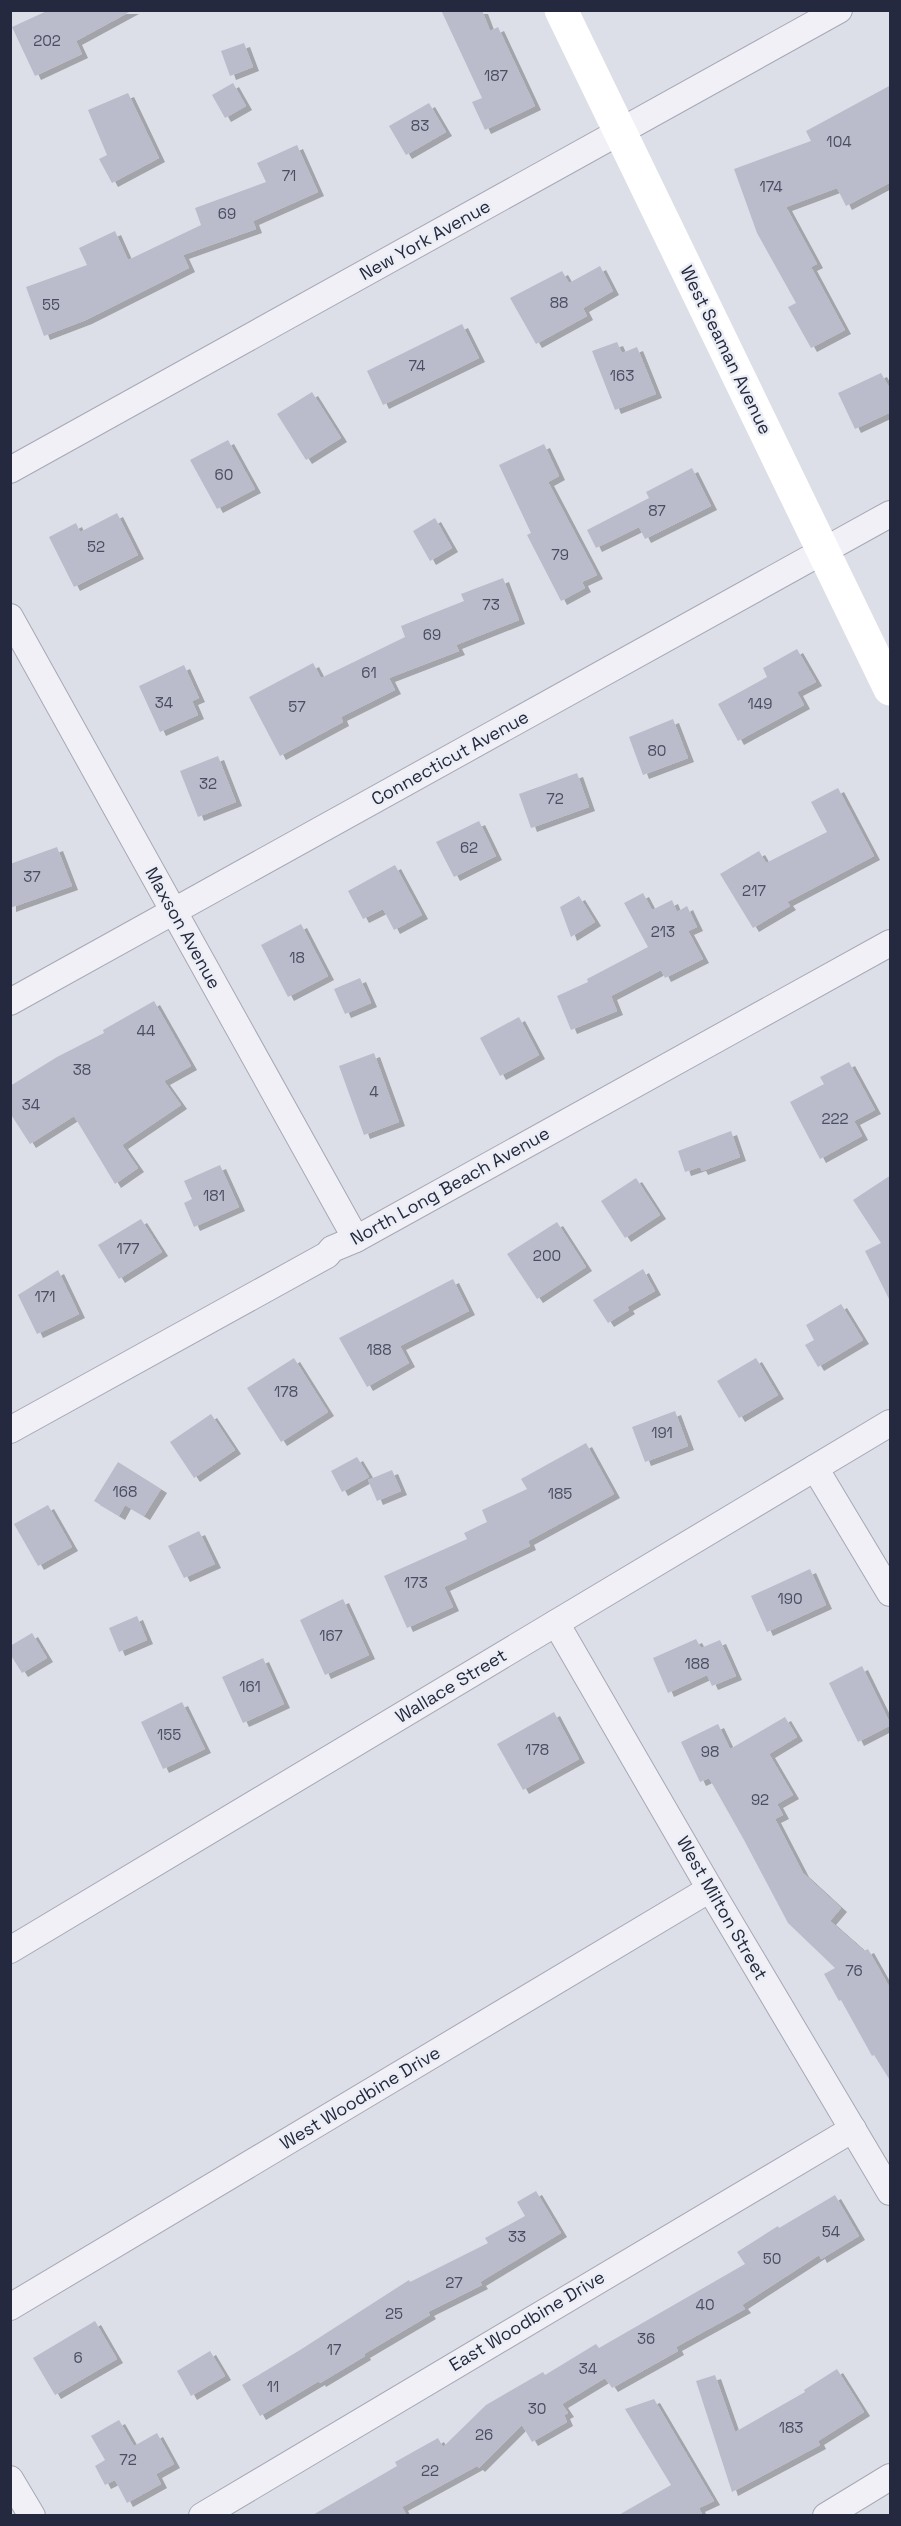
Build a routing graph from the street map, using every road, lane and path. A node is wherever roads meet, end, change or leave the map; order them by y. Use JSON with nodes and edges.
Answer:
{"nodes":[{"id":1,"x":561,"y":10,"type":"edge"},
{"id":2,"x":839,"y":10,"type":"edge"},
{"id":3,"x":620,"y":132,"type":"junction"},
{"id":4,"x":10,"y":470,"type":"edge"},
{"id":5,"x":891,"y":514,"type":"edge"},
{"id":6,"x":824,"y":551,"type":"junction"},
{"id":7,"x":10,"y":616,"type":"edge"},
{"id":8,"x":891,"y":689,"type":"edge"},
{"id":9,"x":174,"y":911,"type":"junction"},
{"id":10,"x":891,"y":943,"type":"edge"},
{"id":11,"x":10,"y":1002,"type":"edge"},
{"id":12,"x":356,"y":1239,"type":"junction"},
{"id":13,"x":891,"y":1423,"type":"edge"},
{"id":14,"x":10,"y":1430,"type":"edge"},
{"id":15,"x":815,"y":1468,"type":"junction"},
{"id":16,"x":891,"y":1593,"type":"edge"},
{"id":17,"x":556,"y":1623,"type":"junction"},
{"id":18,"x":710,"y":1889,"type":"junction"},
{"id":19,"x":10,"y":1950,"type":"edge"},
{"id":20,"x":852,"y":2129,"type":"junction"},
{"id":21,"x":891,"y":2192,"type":"edge"},
{"id":22,"x":10,"y":2307,"type":"edge"},
{"id":23,"x":891,"y":2477,"type":"edge"},
{"id":24,"x":10,"y":2479,"type":"edge"},
{"id":25,"x":32,"y":2516,"type":"edge"},
{"id":26,"x":202,"y":2516,"type":"edge"},
{"id":27,"x":826,"y":2516,"type":"edge"}],
"edges":[{"from":1,"to":3,"type":"main road","name":"West Seaman Avenue"},
{"from":2,"to":3,"type":"street","name":"New York Avenue"},
{"from":3,"to":4,"type":"street","name":"New York Avenue"},
{"from":3,"to":6,"type":"main road","name":"West Seaman Avenue"},
{"from":5,"to":6,"type":"street","name":"Connecticut Avenue"},
{"from":6,"to":8,"type":"main road","name":"West Seaman Avenue"},
{"from":6,"to":9,"type":"street","name":"Connecticut Avenue"},
{"from":7,"to":9,"type":"street","name":"Maxson Avenue"},
{"from":9,"to":11,"type":"street","name":"Connecticut Avenue"},
{"from":9,"to":12,"type":"street","name":"Maxson Avenue"},
{"from":10,"to":12,"type":"street","name":"North Long Beach Avenue"},
{"from":12,"to":14,"type":"street","name":"North Long Beach Avenue"},
{"from":13,"to":15,"type":"street","name":"Wallace Street"},
{"from":15,"to":16,"type":"street"},
{"from":15,"to":17,"type":"street","name":"Wallace Street"},
{"from":17,"to":18,"type":"street","name":"West Milton Street"},
{"from":17,"to":19,"type":"street","name":"Wallace Street"},
{"from":18,"to":20,"type":"street","name":"West Milton Street"},
{"from":18,"to":22,"type":"street","name":"West Woodbine Drive"},
{"from":20,"to":21,"type":"street","name":"West Milton Street"},
{"from":20,"to":26,"type":"street","name":"East Woodbine Drive"},
{"from":23,"to":27,"type":"street"},
{"from":24,"to":25,"type":"street"}]}
